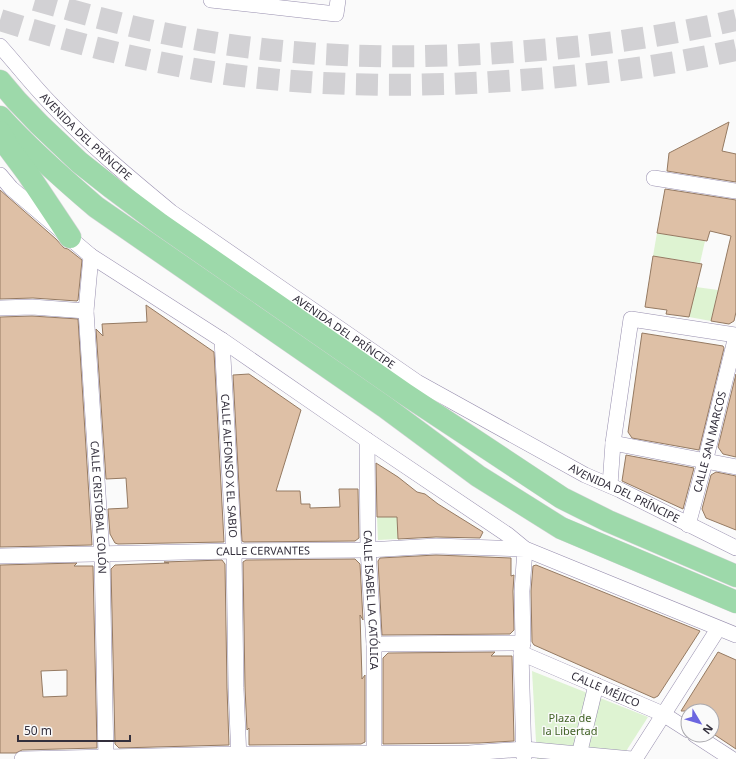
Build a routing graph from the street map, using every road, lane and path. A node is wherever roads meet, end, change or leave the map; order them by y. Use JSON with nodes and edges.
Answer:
{"nodes":[{"id":1,"x":211,"y":0,"type":"edge"},
{"id":2,"x":252,"y":2,"type":"edge"},
{"id":3,"x":337,"y":7,"type":"edge"},
{"id":4,"x":0,"y":46,"type":"edge"},
{"id":5,"x":0,"y":81,"type":"edge"},
{"id":6,"x":0,"y":117,"type":"edge"},
{"id":7,"x":0,"y":132,"type":"edge"},
{"id":8,"x":0,"y":175,"type":"edge"},
{"id":9,"x":654,"y":178,"type":"dead end"},
{"id":10,"x":736,"y":191,"type":"edge"},
{"id":11,"x":70,"y":237,"type":"junction"},
{"id":12,"x":91,"y":256,"type":"junction"},
{"id":13,"x":0,"y":308,"type":"edge"},
{"id":14,"x":86,"y":311,"type":"junction"},
{"id":15,"x":736,"y":335,"type":"edge"},
{"id":16,"x":222,"y":340,"type":"junction"},
{"id":17,"x":367,"y":440,"type":"junction"},
{"id":18,"x":614,"y":443,"type":"junction"},
{"id":19,"x":705,"y":462,"type":"junction"},
{"id":20,"x":736,"y":467,"type":"edge"},
{"id":21,"x":610,"y":485,"type":"junction"},
{"id":22,"x":688,"y":525,"type":"junction"},
{"id":23,"x":736,"y":548,"type":"edge"},
{"id":24,"x":525,"y":549,"type":"junction"},
{"id":25,"x":368,"y":550,"type":"junction"},
{"id":26,"x":234,"y":551,"type":"junction"},
{"id":27,"x":102,"y":555,"type":"junction"},
{"id":28,"x":0,"y":556,"type":"edge"},
{"id":29,"x":736,"y":576,"type":"edge"},
{"id":30,"x":736,"y":602,"type":"edge"},
{"id":31,"x":718,"y":629,"type":"junction"},
{"id":32,"x":736,"y":635,"type":"edge"},
{"id":33,"x":374,"y":644,"type":"junction"},
{"id":34,"x":522,"y":648,"type":"junction"},
{"id":35,"x":596,"y":685,"type":"junction"},
{"id":36,"x":663,"y":714,"type":"junction"},
{"id":37,"x":680,"y":725,"type":"edge"},
{"id":38,"x":708,"y":743,"type":"edge"},
{"id":39,"x":524,"y":754,"type":"edge"},
{"id":40,"x":374,"y":756,"type":"edge"},
{"id":41,"x":239,"y":757,"type":"edge"},
{"id":42,"x":578,"y":757,"type":"edge"},
{"id":43,"x":106,"y":758,"type":"edge"},
{"id":44,"x":22,"y":759,"type":"edge"},
{"id":45,"x":632,"y":759,"type":"edge"},
{"id":46,"x":635,"y":759,"type":"edge"},
{"id":47,"x":732,"y":759,"type":"edge"}],
"edges":[{"from":1,"to":2,"type":"street"},
{"from":2,"to":3,"type":"street"},
{"from":4,"to":21,"type":"street","name":"AVENIDA DEL PRÍNCIPE"},
{"from":5,"to":29,"type":"main road","name":"AVENIDA DEL PRÍNCIPE"},
{"from":6,"to":30,"type":"main road"},
{"from":7,"to":11,"type":"main road"},
{"from":8,"to":11,"type":"street"},
{"from":9,"to":10,"type":"street"},
{"from":11,"to":12,"type":"street"},
{"from":12,"to":14,"type":"street","name":"CALLE CRISTÓBAL COLÓN"},
{"from":12,"to":16,"type":"street"},
{"from":13,"to":14,"type":"street"},
{"from":14,"to":27,"type":"street","name":"CALLE CRISTÓBAL COLÓN"},
{"from":15,"to":18,"type":"street"},
{"from":15,"to":19,"type":"street","name":"CALLE SAN MARCOS"},
{"from":16,"to":17,"type":"street"},
{"from":16,"to":26,"type":"street","name":"CALLE ALFONSO X EL SABIO"},
{"from":17,"to":24,"type":"street"},
{"from":17,"to":25,"type":"street","name":"CALLE ISABEL LA CATÓLICA"},
{"from":18,"to":19,"type":"street"},
{"from":18,"to":21,"type":"street"},
{"from":19,"to":20,"type":"street"},
{"from":19,"to":22,"type":"street","name":"CALLE SAN MARCOS"},
{"from":21,"to":22,"type":"street","name":"AVENIDA DEL PRÍNCIPE"},
{"from":22,"to":23,"type":"street","name":"AVENIDA DEL PRÍNCIPE"},
{"from":24,"to":25,"type":"street","name":"CALLE CERVANTES"},
{"from":24,"to":31,"type":"street"},
{"from":24,"to":34,"type":"street"},
{"from":25,"to":26,"type":"street","name":"CALLE CERVANTES"},
{"from":25,"to":33,"type":"street","name":"CALLE ISABEL LA CATÓLICA"},
{"from":26,"to":27,"type":"street","name":"CALLE CERVANTES"},
{"from":26,"to":41,"type":"street","name":"CALLE ALFONSO X EL SABIO"},
{"from":27,"to":28,"type":"street","name":"CALLE CERVANTES"},
{"from":27,"to":43,"type":"street","name":"CALLE CRISTÓBAL COLÓN"},
{"from":31,"to":32,"type":"street"},
{"from":31,"to":36,"type":"street"},
{"from":33,"to":34,"type":"street"},
{"from":33,"to":40,"type":"street","name":"CALLE ISABEL LA CATÓLICA"},
{"from":34,"to":35,"type":"street","name":"CALLE MÉJICO"},
{"from":34,"to":39,"type":"street"},
{"from":35,"to":36,"type":"street","name":"CALLE MÉJICO"},
{"from":35,"to":42,"type":"street"},
{"from":36,"to":37,"type":"street","name":"CALLE MÉJICO"},
{"from":36,"to":46,"type":"street"},
{"from":38,"to":47,"type":"street"},
{"from":39,"to":40,"type":"street"},
{"from":39,"to":42,"type":"street"},
{"from":40,"to":41,"type":"street"},
{"from":41,"to":43,"type":"street"},
{"from":42,"to":45,"type":"street"},
{"from":43,"to":44,"type":"street"}]}
